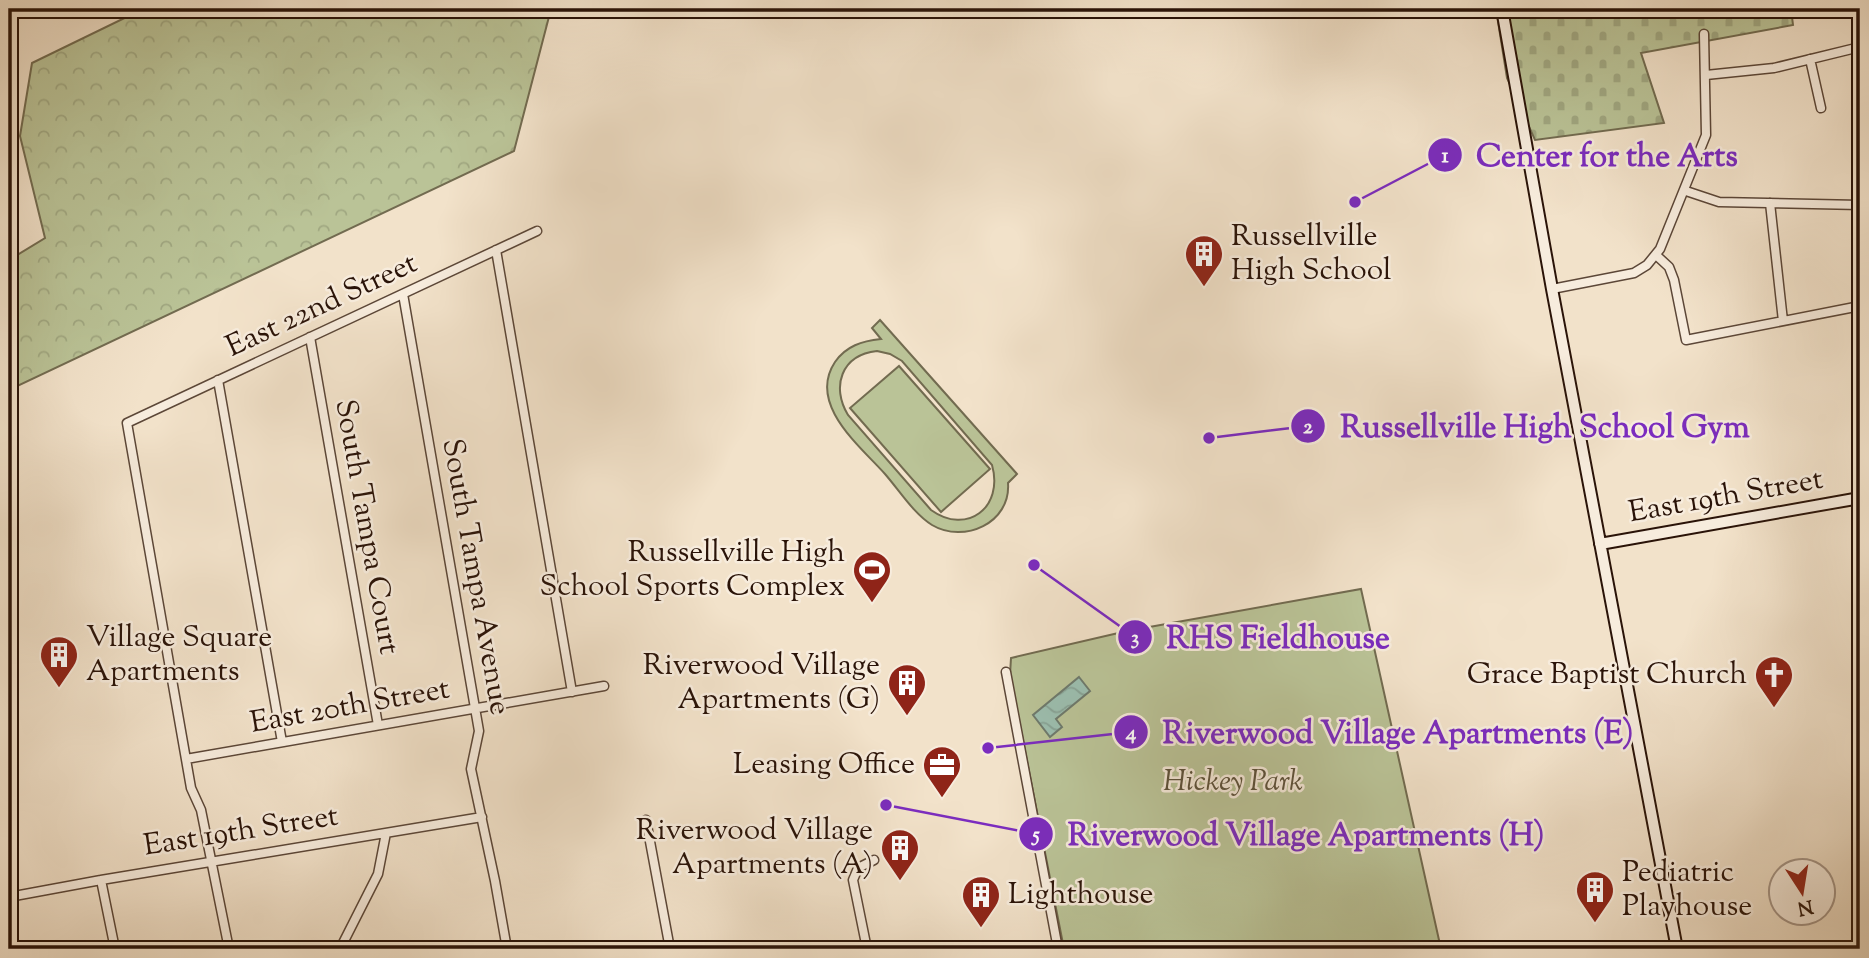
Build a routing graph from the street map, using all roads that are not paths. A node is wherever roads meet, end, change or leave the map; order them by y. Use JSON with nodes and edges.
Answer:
{"nodes":[{"id":1,"x":1502,"y":9,"type":"edge"},
{"id":2,"x":1704,"y":34,"type":"dead end"},
{"id":3,"x":1860,"y":47,"type":"edge"},
{"id":4,"x":1810,"y":59,"type":"junction"},
{"id":5,"x":1706,"y":75,"type":"junction"},
{"id":6,"x":1821,"y":108,"type":"dead end"},
{"id":7,"x":1686,"y":191,"type":"junction"},
{"id":8,"x":1770,"y":203,"type":"junction"},
{"id":9,"x":1860,"y":205,"type":"edge"},
{"id":10,"x":537,"y":231,"type":"dead end"},
{"id":11,"x":496,"y":250,"type":"junction"},
{"id":12,"x":1656,"y":255,"type":"junction"},
{"id":13,"x":1552,"y":289,"type":"junction"},
{"id":14,"x":403,"y":294,"type":"junction"},
{"id":15,"x":1860,"y":306,"type":"edge"},
{"id":16,"x":1783,"y":321,"type":"junction"},
{"id":17,"x":310,"y":337,"type":"junction"},
{"id":18,"x":218,"y":380,"type":"junction"},
{"id":19,"x":1860,"y":498,"type":"edge"},
{"id":20,"x":1600,"y":544,"type":"junction"},
{"id":21,"x":1006,"y":672,"type":"dead end"},
{"id":22,"x":604,"y":686,"type":"dead end"},
{"id":23,"x":572,"y":692,"type":"junction"},
{"id":24,"x":475,"y":708,"type":"junction"},
{"id":25,"x":378,"y":725,"type":"junction"},
{"id":26,"x":282,"y":742,"type":"junction"},
{"id":27,"x":186,"y":759,"type":"junction"},
{"id":28,"x":482,"y":817,"type":"junction"},
{"id":29,"x":646,"y":820,"type":"dead end"},
{"id":30,"x":386,"y":833,"type":"junction"},
{"id":31,"x":874,"y":860,"type":"dead end"},
{"id":32,"x":212,"y":863,"type":"junction"},
{"id":33,"x":101,"y":880,"type":"junction"},
{"id":34,"x":9,"y":897,"type":"edge"},
{"id":35,"x":115,"y":949,"type":"edge"},
{"id":36,"x":229,"y":949,"type":"edge"},
{"id":37,"x":340,"y":949,"type":"edge"},
{"id":38,"x":506,"y":949,"type":"edge"},
{"id":39,"x":670,"y":949,"type":"edge"},
{"id":40,"x":867,"y":949,"type":"edge"},
{"id":41,"x":1058,"y":949,"type":"edge"},
{"id":42,"x":1677,"y":949,"type":"edge"}],
"edges":[{"from":1,"to":13,"type":"main road"},
{"from":2,"to":5,"type":"street"},
{"from":3,"to":4,"type":"street"},
{"from":4,"to":5,"type":"street"},
{"from":4,"to":6,"type":"street"},
{"from":5,"to":7,"type":"street"},
{"from":7,"to":8,"type":"street"},
{"from":7,"to":12,"type":"street"},
{"from":8,"to":9,"type":"street"},
{"from":8,"to":16,"type":"street"},
{"from":10,"to":11,"type":"street","name":"East 22nd Street"},
{"from":11,"to":14,"type":"street","name":"East 22nd Street"},
{"from":11,"to":23,"type":"street"},
{"from":12,"to":13,"type":"street"},
{"from":12,"to":16,"type":"street"},
{"from":13,"to":20,"type":"main road"},
{"from":14,"to":17,"type":"street","name":"East 22nd Street"},
{"from":14,"to":24,"type":"street","name":"South Tampa Avenue"},
{"from":15,"to":16,"type":"street"},
{"from":17,"to":18,"type":"street","name":"East 22nd Street"},
{"from":17,"to":25,"type":"street","name":"South Tampa Court"},
{"from":18,"to":26,"type":"street"},
{"from":18,"to":27,"type":"street","name":"East 22nd Street"},
{"from":19,"to":20,"type":"main road","name":"East 19th Street"},
{"from":20,"to":42,"type":"main road"},
{"from":21,"to":41,"type":"street"},
{"from":22,"to":23,"type":"street","name":"East 20th Street"},
{"from":23,"to":24,"type":"street","name":"East 20th Street"},
{"from":24,"to":25,"type":"street","name":"East 20th Street"},
{"from":24,"to":28,"type":"street","name":"South Tampa Avenue"},
{"from":25,"to":26,"type":"street","name":"East 20th Street"},
{"from":26,"to":27,"type":"street","name":"East 20th Street"},
{"from":27,"to":32,"type":"street"},
{"from":28,"to":30,"type":"street","name":"East 19th Street"},
{"from":28,"to":38,"type":"street","name":"South Tampa Avenue"},
{"from":29,"to":39,"type":"street"},
{"from":30,"to":32,"type":"street","name":"East 19th Street"},
{"from":30,"to":37,"type":"street"},
{"from":31,"to":40,"type":"street"},
{"from":32,"to":33,"type":"street","name":"East 19th Street"},
{"from":32,"to":36,"type":"street"},
{"from":33,"to":34,"type":"street","name":"East 19th Street"},
{"from":33,"to":35,"type":"street"}]}
